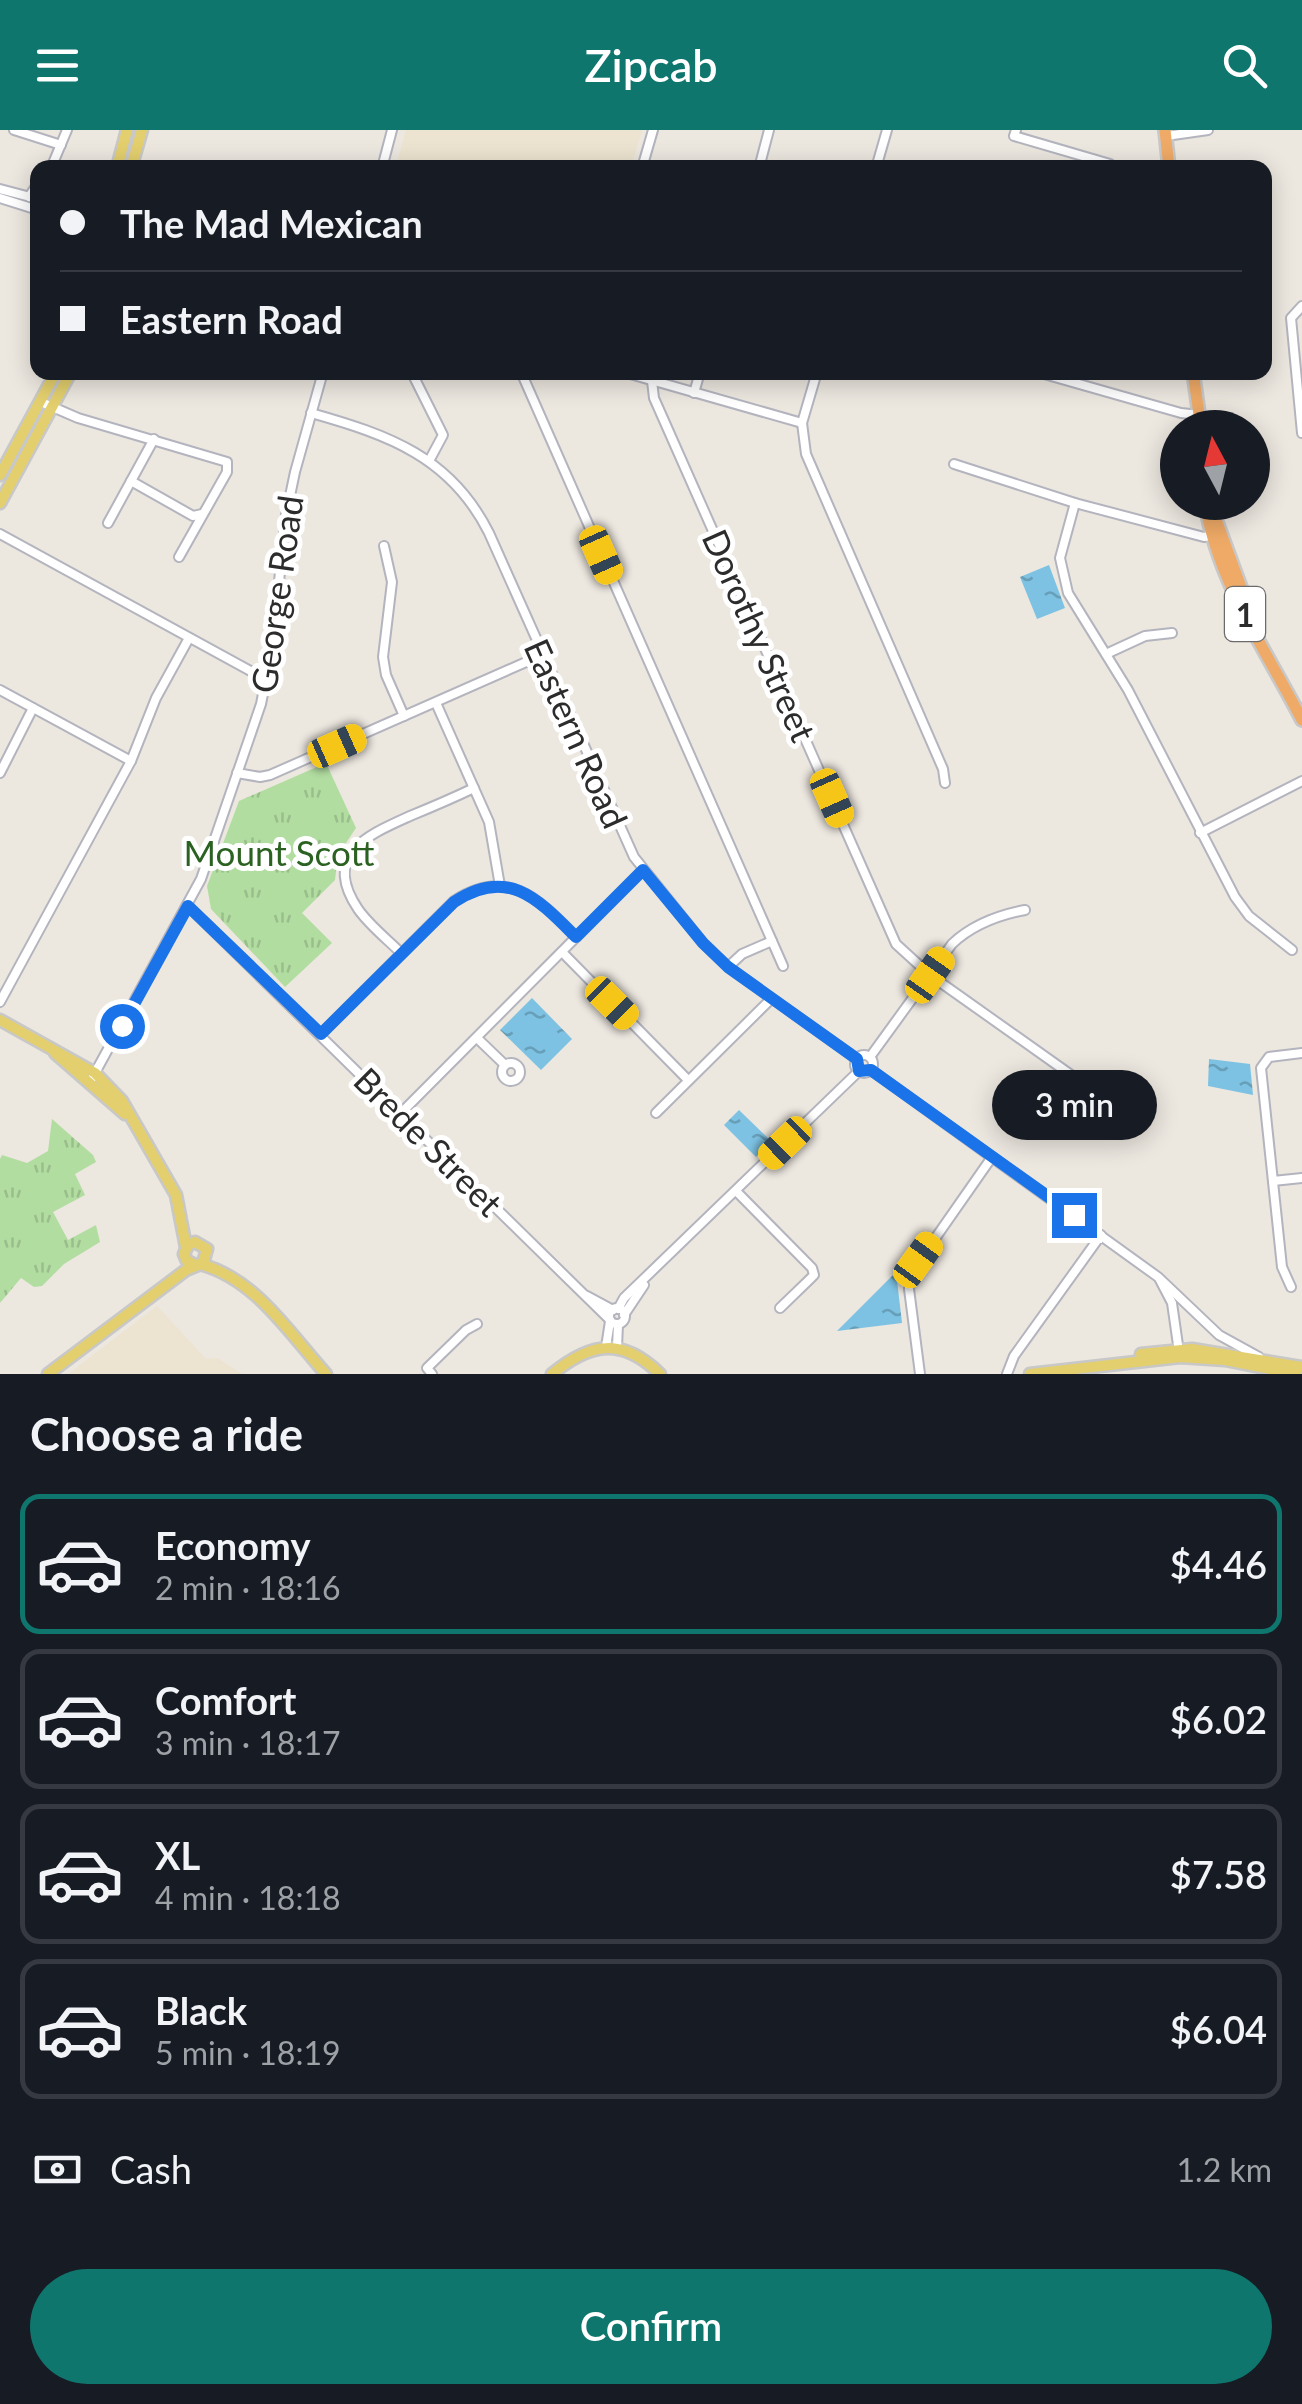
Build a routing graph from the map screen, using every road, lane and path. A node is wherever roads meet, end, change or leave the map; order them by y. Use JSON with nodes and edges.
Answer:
{"nodes":[{"id":1,"x":14,"y":130,"type":"edge"},
{"id":2,"x":67,"y":130,"type":"edge"},
{"id":3,"x":127,"y":130,"type":"edge"},
{"id":4,"x":142,"y":130,"type":"edge"},
{"id":5,"x":392,"y":130,"type":"edge"},
{"id":6,"x":653,"y":130,"type":"edge"},
{"id":7,"x":770,"y":130,"type":"edge"},
{"id":8,"x":887,"y":130,"type":"edge"},
{"id":9,"x":1208,"y":130,"type":"edge"},
{"id":10,"x":1015,"y":133,"type":"edge"},
{"id":11,"x":1165,"y":133,"type":"edge"},
{"id":12,"x":60,"y":145,"type":"junction"},
{"id":13,"x":53,"y":160,"type":"edge"},
{"id":14,"x":119,"y":160,"type":"edge"},
{"id":15,"x":133,"y":160,"type":"edge"},
{"id":16,"x":384,"y":160,"type":"edge"},
{"id":17,"x":644,"y":160,"type":"edge"},
{"id":18,"x":761,"y":160,"type":"edge"},
{"id":19,"x":878,"y":160,"type":"edge"},
{"id":20,"x":1093,"y":160,"type":"edge"},
{"id":21,"x":1168,"y":160,"type":"edge"},
{"id":22,"x":0,"y":189,"type":"edge"},
{"id":23,"x":0,"y":198,"type":"edge"},
{"id":24,"x":30,"y":201,"type":"edge"},
{"id":25,"x":30,"y":201,"type":"edge"},
{"id":26,"x":1302,"y":306,"type":"edge"},
{"id":27,"x":52,"y":380,"type":"edge"},
{"id":28,"x":67,"y":380,"type":"edge"},
{"id":29,"x":321,"y":380,"type":"edge"},
{"id":30,"x":415,"y":380,"type":"edge"},
{"id":31,"x":524,"y":380,"type":"edge"},
{"id":32,"x":649,"y":380,"type":"edge"},
{"id":33,"x":698,"y":380,"type":"edge"},
{"id":34,"x":816,"y":380,"type":"edge"},
{"id":35,"x":1063,"y":380,"type":"edge"},
{"id":36,"x":1192,"y":380,"type":"edge"},
{"id":37,"x":652,"y":381,"type":"junction"},
{"id":38,"x":694,"y":393,"type":"junction"},
{"id":39,"x":41,"y":402,"type":"junction"},
{"id":40,"x":53,"y":408,"type":"junction"},
{"id":41,"x":1160,"y":410,"type":"edge"},
{"id":42,"x":1196,"y":410,"type":"edge"},
{"id":43,"x":312,"y":413,"type":"junction"},
{"id":44,"x":802,"y":424,"type":"junction"},
{"id":45,"x":1302,"y":433,"type":"edge"},
{"id":46,"x":154,"y":440,"type":"junction"},
{"id":47,"x":429,"y":461,"type":"junction"},
{"id":48,"x":954,"y":464,"type":"dead end"},
{"id":49,"x":0,"y":475,"type":"edge"},
{"id":50,"x":131,"y":481,"type":"junction"},
{"id":51,"x":0,"y":503,"type":"edge"},
{"id":52,"x":1075,"y":503,"type":"junction"},
{"id":53,"x":202,"y":514,"type":"junction"},
{"id":54,"x":1213,"y":520,"type":"edge"},
{"id":55,"x":108,"y":523,"type":"dead end"},
{"id":56,"x":0,"y":534,"type":"edge"},
{"id":57,"x":1216,"y":535,"type":"junction"},
{"id":58,"x":384,"y":546,"type":"dead end"},
{"id":59,"x":179,"y":557,"type":"dead end"},
{"id":60,"x":1172,"y":633,"type":"dead end"},
{"id":61,"x":189,"y":638,"type":"junction"},
{"id":62,"x":1106,"y":654,"type":"junction"},
{"id":63,"x":542,"y":655,"type":"junction"},
{"id":64,"x":267,"y":680,"type":"junction"},
{"id":65,"x":0,"y":690,"type":"edge"},
{"id":66,"x":436,"y":703,"type":"junction"},
{"id":67,"x":1302,"y":705,"type":"edge"},
{"id":68,"x":33,"y":708,"type":"junction"},
{"id":69,"x":404,"y":716,"type":"junction"},
{"id":70,"x":1302,"y":720,"type":"edge"},
{"id":71,"x":130,"y":762,"type":"junction"},
{"id":72,"x":0,"y":773,"type":"edge"},
{"id":73,"x":237,"y":773,"type":"junction"},
{"id":74,"x":1302,"y":781,"type":"edge"},
{"id":75,"x":945,"y":783,"type":"dead end"},
{"id":76,"x":474,"y":788,"type":"junction"},
{"id":77,"x":1200,"y":833,"type":"junction"},
{"id":78,"x":643,"y":870,"type":"junction"},
{"id":79,"x":500,"y":886,"type":"junction"},
{"id":80,"x":188,"y":906,"type":"junction"},
{"id":81,"x":1025,"y":910,"type":"dead end"},
{"id":82,"x":576,"y":937,"type":"junction"},
{"id":83,"x":772,"y":941,"type":"junction"},
{"id":84,"x":1292,"y":950,"type":"dead end"},
{"id":85,"x":562,"y":952,"type":"junction"},
{"id":86,"x":401,"y":953,"type":"junction"},
{"id":87,"x":783,"y":966,"type":"dead end"},
{"id":88,"x":728,"y":967,"type":"junction"},
{"id":89,"x":930,"y":975,"type":"junction"},
{"id":90,"x":770,"y":1000,"type":"junction"},
{"id":91,"x":0,"y":1002,"type":"edge"},
{"id":92,"x":0,"y":1020,"type":"edge"},
{"id":93,"x":321,"y":1034,"type":"junction"},
{"id":94,"x":477,"y":1038,"type":"junction"},
{"id":95,"x":1302,"y":1053,"type":"edge"},
{"id":96,"x":870,"y":1058,"type":"junction"},
{"id":97,"x":857,"y":1059,"type":"junction"},
{"id":98,"x":505,"y":1065,"type":"dead end"},
{"id":99,"x":871,"y":1070,"type":"junction"},
{"id":100,"x":859,"y":1071,"type":"junction"},
{"id":101,"x":92,"y":1078,"type":"junction"},
{"id":102,"x":688,"y":1080,"type":"junction"},
{"id":103,"x":1088,"y":1087,"type":"dead end"},
{"id":104,"x":656,"y":1113,"type":"dead end"},
{"id":105,"x":401,"y":1114,"type":"junction"},
{"id":106,"x":992,"y":1157,"type":"junction"},
{"id":107,"x":1302,"y":1178,"type":"edge"},
{"id":108,"x":1273,"y":1181,"type":"junction"},
{"id":109,"x":736,"y":1191,"type":"junction"},
{"id":110,"x":182,"y":1220,"type":"junction"},
{"id":111,"x":1101,"y":1235,"type":"junction"},
{"id":112,"x":205,"y":1248,"type":"junction"},
{"id":113,"x":185,"y":1249,"type":"junction"},
{"id":114,"x":198,"y":1265,"type":"junction"},
{"id":115,"x":224,"y":1271,"type":"junction"},
{"id":116,"x":1158,"y":1277,"type":"junction"},
{"id":117,"x":166,"y":1285,"type":"junction"},
{"id":118,"x":1291,"y":1287,"type":"dead end"},
{"id":119,"x":583,"y":1294,"type":"junction"},
{"id":120,"x":780,"y":1308,"type":"dead end"},
{"id":121,"x":618,"y":1311,"type":"junction"},
{"id":122,"x":612,"y":1322,"type":"junction"},
{"id":123,"x":477,"y":1324,"type":"dead end"},
{"id":124,"x":611,"y":1348,"type":"junction"},
{"id":125,"x":1179,"y":1353,"type":"junction"},
{"id":126,"x":1263,"y":1358,"type":"junction"},
{"id":127,"x":418,"y":1360,"type":"dead end"},
{"id":128,"x":1302,"y":1367,"type":"edge"},
{"id":129,"x":430,"y":1371,"type":"edge"},
{"id":130,"x":48,"y":1374,"type":"edge"},
{"id":131,"x":326,"y":1374,"type":"edge"},
{"id":132,"x":552,"y":1374,"type":"edge"},
{"id":133,"x":660,"y":1374,"type":"edge"},
{"id":134,"x":920,"y":1374,"type":"edge"},
{"id":135,"x":1006,"y":1374,"type":"edge"},
{"id":136,"x":1030,"y":1374,"type":"edge"},
{"id":137,"x":1296,"y":1374,"type":"edge"}],
"edges":[{"from":1,"to":12,"type":"street"},
{"from":2,"to":12,"type":"street"},
{"from":3,"to":14,"type":"main road"},
{"from":4,"to":15,"type":"main road"},
{"from":5,"to":16,"type":"street"},
{"from":6,"to":17,"type":"street"},
{"from":7,"to":18,"type":"street"},
{"from":8,"to":19,"type":"street"},
{"from":9,"to":11,"type":"street"},
{"from":10,"to":20,"type":"street"},
{"from":11,"to":21,"type":"highway"},
{"from":12,"to":13,"type":"street"},
{"from":22,"to":24,"type":"street"},
{"from":23,"to":25,"type":"street"},
{"from":26,"to":45,"type":"street"},
{"from":27,"to":39,"type":"main road"},
{"from":28,"to":40,"type":"main road"},
{"from":29,"to":43,"type":"street","name":"George Road"},
{"from":30,"to":47,"type":"street"},
{"from":31,"to":83,"type":"street"},
{"from":32,"to":37,"type":"street"},
{"from":33,"to":38,"type":"street"},
{"from":34,"to":44,"type":"street"},
{"from":35,"to":41,"type":"street"},
{"from":36,"to":42,"type":"highway"},
{"from":37,"to":38,"type":"street"},
{"from":37,"to":89,"type":"street","name":"Dorothy Street"},
{"from":38,"to":44,"type":"street"},
{"from":39,"to":40,"type":"street"},
{"from":39,"to":49,"type":"main road"},
{"from":40,"to":46,"type":"street"},
{"from":40,"to":51,"type":"main road"},
{"from":43,"to":47,"type":"street","name":"Eastern Road"},
{"from":43,"to":64,"type":"street","name":"George Road"},
{"from":44,"to":75,"type":"street"},
{"from":46,"to":50,"type":"street"},
{"from":46,"to":53,"type":"street"},
{"from":47,"to":63,"type":"street","name":"Eastern Road"},
{"from":48,"to":52,"type":"street"},
{"from":50,"to":53,"type":"street"},
{"from":50,"to":55,"type":"street"},
{"from":52,"to":57,"type":"street"},
{"from":52,"to":62,"type":"street"},
{"from":53,"to":59,"type":"street"},
{"from":54,"to":57,"type":"highway","number":"1"},
{"from":56,"to":61,"type":"street"},
{"from":57,"to":67,"type":"highway","number":"1"},
{"from":57,"to":70,"type":"highway","number":"1"},
{"from":58,"to":69,"type":"street"},
{"from":60,"to":62,"type":"street"},
{"from":61,"to":64,"type":"street"},
{"from":61,"to":71,"type":"street"},
{"from":62,"to":77,"type":"street"},
{"from":63,"to":66,"type":"street"},
{"from":63,"to":78,"type":"street","name":"Eastern Road"},
{"from":64,"to":73,"type":"street","name":"George Road"},
{"from":65,"to":68,"type":"street"},
{"from":66,"to":69,"type":"street"},
{"from":66,"to":76,"type":"street"},
{"from":68,"to":71,"type":"street"},
{"from":68,"to":72,"type":"street"},
{"from":69,"to":73,"type":"street"},
{"from":71,"to":91,"type":"street"},
{"from":73,"to":80,"type":"street","name":"George Road"},
{"from":74,"to":77,"type":"street"},
{"from":76,"to":79,"type":"street"},
{"from":76,"to":86,"type":"street"},
{"from":77,"to":84,"type":"street"},
{"from":78,"to":82,"type":"street"},
{"from":78,"to":88,"type":"street","name":"Eastern Road"},
{"from":79,"to":82,"type":"street"},
{"from":79,"to":86,"type":"street"},
{"from":80,"to":93,"type":"street","name":"Brede Street"},
{"from":80,"to":101,"type":"street","name":"George Road"},
{"from":81,"to":89,"type":"street"},
{"from":82,"to":85,"type":"street"},
{"from":83,"to":87,"type":"street"},
{"from":83,"to":88,"type":"street"},
{"from":85,"to":94,"type":"street"},
{"from":85,"to":102,"type":"street"},
{"from":86,"to":93,"type":"street"},
{"from":88,"to":90,"type":"street","name":"Eastern Road"},
{"from":89,"to":96,"type":"street"},
{"from":89,"to":103,"type":"street","name":"Dorothy Street"},
{"from":90,"to":97,"type":"street","name":"Eastern Road"},
{"from":90,"to":102,"type":"street"},
{"from":92,"to":101,"type":"main road"},
{"from":93,"to":105,"type":"street","name":"Brede Street"},
{"from":94,"to":98,"type":"street"},
{"from":94,"to":105,"type":"street"},
{"from":95,"to":108,"type":"street"},
{"from":96,"to":97,"type":"street"},
{"from":96,"to":99,"type":"street"},
{"from":97,"to":100,"type":"street"},
{"from":99,"to":100,"type":"street"},
{"from":99,"to":106,"type":"street"},
{"from":100,"to":109,"type":"street"},
{"from":101,"to":110,"type":"main road"},
{"from":102,"to":104,"type":"street"},
{"from":105,"to":119,"type":"street","name":"Brede Street"},
{"from":106,"to":111,"type":"street"},
{"from":106,"to":134,"type":"street"},
{"from":107,"to":108,"type":"street"},
{"from":108,"to":118,"type":"street"},
{"from":109,"to":120,"type":"street"},
{"from":109,"to":121,"type":"street"},
{"from":110,"to":112,"type":"main road"},
{"from":110,"to":113,"type":"main road"},
{"from":111,"to":116,"type":"street"},
{"from":111,"to":135,"type":"street"},
{"from":112,"to":113,"type":"main road"},
{"from":112,"to":114,"type":"main road"},
{"from":112,"to":115,"type":"main road"},
{"from":113,"to":114,"type":"main road"},
{"from":113,"to":117,"type":"main road"},
{"from":114,"to":115,"type":"main road"},
{"from":114,"to":117,"type":"main road"},
{"from":115,"to":131,"type":"main road"},
{"from":116,"to":125,"type":"street"},
{"from":116,"to":126,"type":"street"},
{"from":117,"to":130,"type":"main road"},
{"from":119,"to":121,"type":"street","name":"Brede Street"},
{"from":119,"to":122,"type":"street","name":"Brede Street"},
{"from":121,"to":122,"type":"street"},
{"from":121,"to":122,"type":"street"},
{"from":122,"to":124,"type":"street"},
{"from":123,"to":129,"type":"street"},
{"from":124,"to":132,"type":"main road"},
{"from":124,"to":133,"type":"main road"},
{"from":125,"to":126,"type":"main road"},
{"from":125,"to":136,"type":"main road"},
{"from":125,"to":137,"type":"main road"},
{"from":126,"to":128,"type":"main road"},
{"from":127,"to":129,"type":"street"}]}
